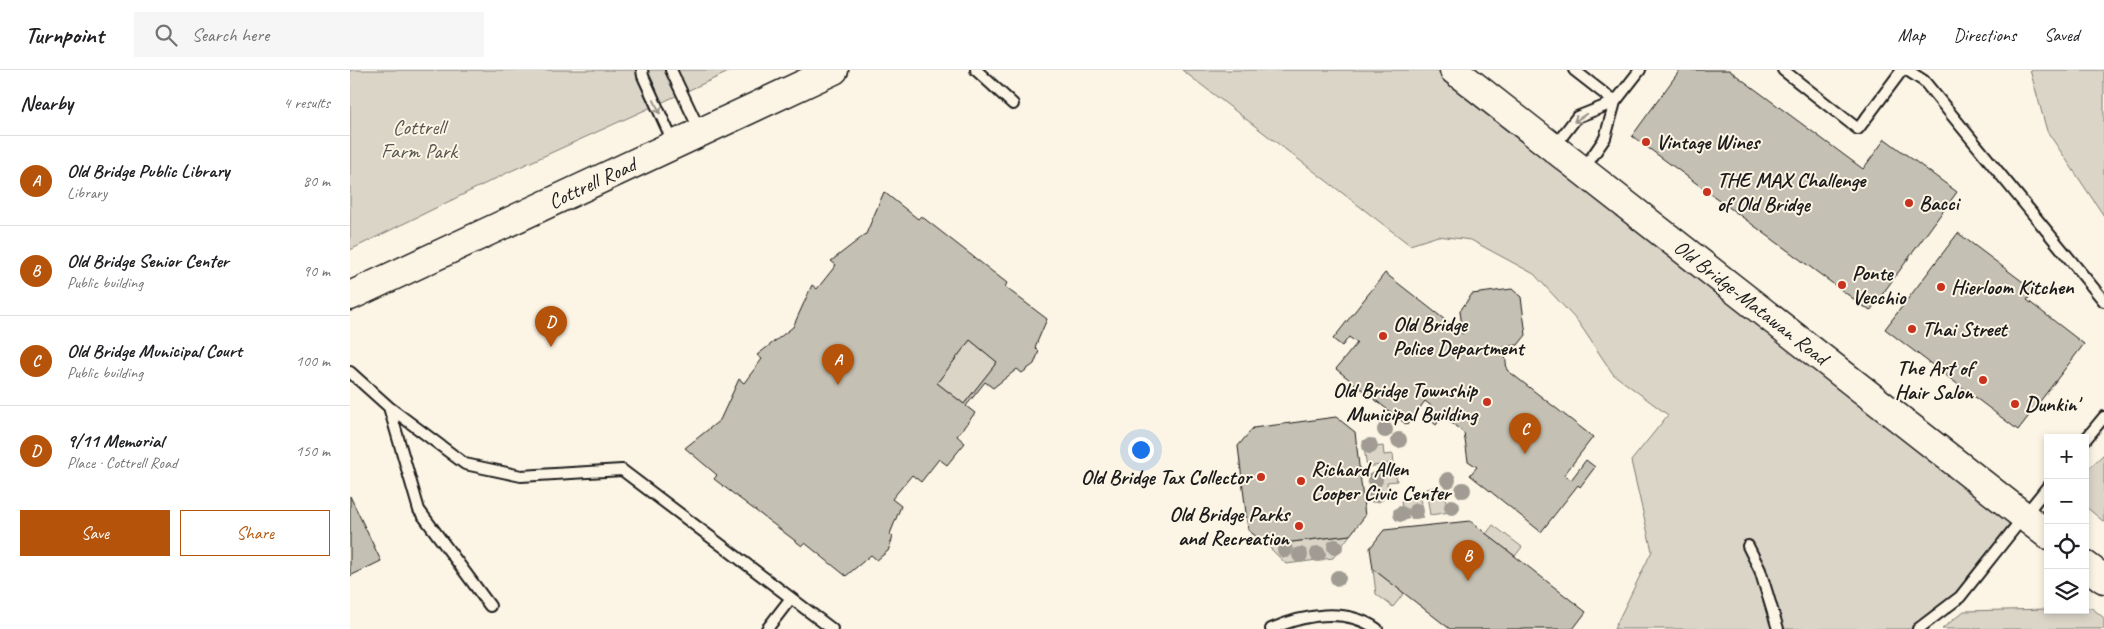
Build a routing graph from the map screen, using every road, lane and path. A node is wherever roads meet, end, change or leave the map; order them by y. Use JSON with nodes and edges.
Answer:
{"nodes":[{"id":1,"x":642,"y":70,"type":"edge"},
{"id":2,"x":671,"y":70,"type":"edge"},
{"id":3,"x":834,"y":70,"type":"edge"},
{"id":4,"x":976,"y":70,"type":"edge"},
{"id":5,"x":1454,"y":70,"type":"edge"},
{"id":6,"x":1640,"y":70,"type":"edge"},
{"id":7,"x":1783,"y":70,"type":"edge"},
{"id":8,"x":1902,"y":70,"type":"edge"},
{"id":9,"x":1907,"y":70,"type":"edge"},
{"id":10,"x":1580,"y":72,"type":"edge"},
{"id":11,"x":1615,"y":102,"type":"junction"},
{"id":12,"x":1013,"y":104,"type":"dead end"},
{"id":13,"x":701,"y":132,"type":"junction"},
{"id":14,"x":674,"y":144,"type":"junction"},
{"id":15,"x":1554,"y":147,"type":"junction"},
{"id":16,"x":1583,"y":170,"type":"junction"},
{"id":17,"x":350,"y":296,"type":"edge"},
{"id":18,"x":2104,"y":302,"type":"edge"},
{"id":19,"x":350,"y":372,"type":"edge"},
{"id":20,"x":389,"y":407,"type":"junction"},
{"id":21,"x":2104,"y":416,"type":"edge"},
{"id":22,"x":2089,"y":435,"type":"edge"},
{"id":23,"x":2044,"y":491,"type":"edge"},
{"id":24,"x":2022,"y":516,"type":"junction"},
{"id":25,"x":2044,"y":533,"type":"edge"},
{"id":26,"x":1748,"y":546,"type":"dead end"},
{"id":27,"x":2089,"y":567,"type":"edge"},
{"id":28,"x":2104,"y":579,"type":"edge"},
{"id":29,"x":792,"y":598,"type":"junction"},
{"id":30,"x":490,"y":606,"type":"dead end"},
{"id":31,"x":767,"y":629,"type":"edge"},
{"id":32,"x":832,"y":629,"type":"edge"},
{"id":33,"x":1271,"y":629,"type":"edge"},
{"id":34,"x":1377,"y":629,"type":"edge"},
{"id":35,"x":1778,"y":629,"type":"edge"},
{"id":36,"x":1918,"y":629,"type":"edge"}],
"edges":[{"from":1,"to":14,"type":"lane","one_way":true},
{"from":2,"to":13,"type":"lane"},
{"from":3,"to":13,"type":"main road","name":"Cottrell Road"},
{"from":4,"to":12,"type":"lane"},
{"from":5,"to":15,"type":"main road","name":"Old Bridge-Matawan Road"},
{"from":6,"to":11,"type":"lane"},
{"from":7,"to":8,"type":"lane"},
{"from":9,"to":18,"type":"lane"},
{"from":10,"to":11,"type":"lane"},
{"from":11,"to":15,"type":"lane","one_way":true},
{"from":11,"to":16,"type":"lane"},
{"from":13,"to":14,"type":"main road","name":"Cottrell Road"},
{"from":14,"to":17,"type":"main road","name":"Cottrell Road"},
{"from":15,"to":16,"type":"main road","name":"Old Bridge-Matawan Road"},
{"from":16,"to":24,"type":"main road","name":"Old Bridge-Matawan Road"},
{"from":19,"to":20,"type":"lane"},
{"from":20,"to":29,"type":"lane"},
{"from":20,"to":30,"type":"lane"},
{"from":21,"to":22,"type":"lane"},
{"from":23,"to":24,"type":"lane"},
{"from":24,"to":25,"type":"main road","name":"Old Bridge-Matawan Road"},
{"from":24,"to":36,"type":"lane"},
{"from":26,"to":35,"type":"lane"},
{"from":27,"to":28,"type":"main road"},
{"from":29,"to":31,"type":"lane"},
{"from":29,"to":32,"type":"lane"},
{"from":33,"to":34,"type":"lane"}]}
